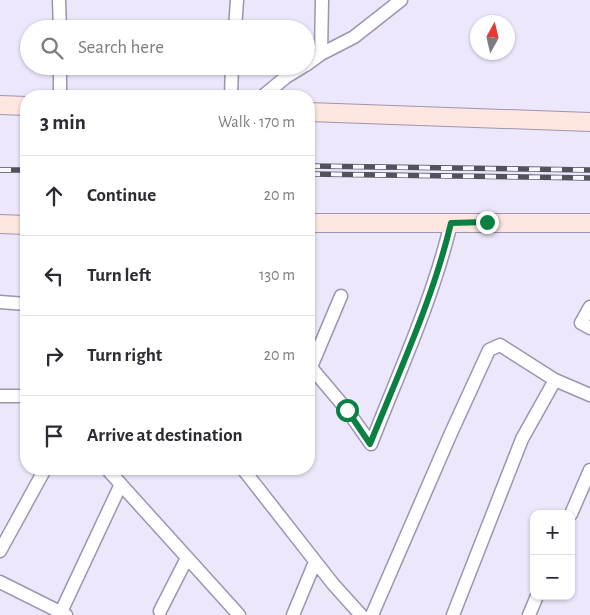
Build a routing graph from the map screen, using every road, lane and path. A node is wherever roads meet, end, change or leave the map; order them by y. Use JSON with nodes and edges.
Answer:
{"nodes":[{"id":1,"x":59,"y":0,"type":"edge"},
{"id":2,"x":236,"y":0,"type":"edge"},
{"id":3,"x":322,"y":0,"type":"edge"},
{"id":4,"x":401,"y":0,"type":"edge"},
{"id":5,"x":60,"y":20,"type":"edge"},
{"id":6,"x":235,"y":20,"type":"edge"},
{"id":7,"x":321,"y":54,"type":"junction"},
{"id":8,"x":315,"y":58,"type":"edge"},
{"id":9,"x":60,"y":75,"type":"edge"},
{"id":10,"x":231,"y":75,"type":"edge"},
{"id":11,"x":289,"y":75,"type":"edge"},
{"id":12,"x":60,"y":90,"type":"edge"},
{"id":13,"x":230,"y":90,"type":"edge"},
{"id":14,"x":270,"y":90,"type":"edge"},
{"id":15,"x":0,"y":104,"type":"edge"},
{"id":16,"x":20,"y":106,"type":"edge"},
{"id":17,"x":315,"y":112,"type":"edge"},
{"id":18,"x":590,"y":122,"type":"edge"},
{"id":19,"x":315,"y":223,"type":"edge"},
{"id":20,"x":451,"y":223,"type":"junction"},
{"id":21,"x":0,"y":224,"type":"edge"},
{"id":22,"x":590,"y":224,"type":"edge"},
{"id":23,"x":20,"y":225,"type":"edge"},
{"id":24,"x":341,"y":296,"type":"dead end"},
{"id":25,"x":0,"y":302,"type":"edge"},
{"id":26,"x":20,"y":304,"type":"edge"},
{"id":27,"x":590,"y":307,"type":"edge"},
{"id":28,"x":590,"y":328,"type":"edge"},
{"id":29,"x":315,"y":355,"type":"edge"},
{"id":30,"x":315,"y":372,"type":"edge"},
{"id":31,"x":555,"y":380,"type":"junction"},
{"id":32,"x":590,"y":395,"type":"edge"},
{"id":33,"x":0,"y":396,"type":"edge"},
{"id":34,"x":20,"y":396,"type":"edge"},
{"id":35,"x":590,"y":470,"type":"edge"},
{"id":36,"x":42,"y":475,"type":"edge"},
{"id":37,"x":113,"y":475,"type":"edge"},
{"id":38,"x":248,"y":475,"type":"edge"},
{"id":39,"x":121,"y":484,"type":"junction"},
{"id":40,"x":573,"y":510,"type":"edge"},
{"id":41,"x":0,"y":551,"type":"edge"},
{"id":42,"x":187,"y":558,"type":"junction"},
{"id":43,"x":316,"y":562,"type":"junction"},
{"id":44,"x":0,"y":582,"type":"edge"},
{"id":45,"x":535,"y":600,"type":"edge"},
{"id":46,"x":160,"y":611,"type":"dead end"},
{"id":47,"x":63,"y":614,"type":"edge"},
{"id":48,"x":239,"y":615,"type":"edge"},
{"id":49,"x":293,"y":615,"type":"edge"},
{"id":50,"x":361,"y":615,"type":"edge"},
{"id":51,"x":372,"y":615,"type":"edge"},
{"id":52,"x":452,"y":615,"type":"edge"},
{"id":53,"x":529,"y":615,"type":"edge"}],
"edges":[{"from":1,"to":5,"type":"street"},
{"from":2,"to":6,"type":"street"},
{"from":3,"to":7,"type":"street"},
{"from":4,"to":7,"type":"street"},
{"from":7,"to":8,"type":"street"},
{"from":9,"to":12,"type":"street"},
{"from":10,"to":13,"type":"street"},
{"from":11,"to":14,"type":"street"},
{"from":15,"to":16,"type":"street"},
{"from":17,"to":18,"type":"street"},
{"from":19,"to":20,"type":"street"},
{"from":20,"to":22,"type":"street"},
{"from":20,"to":30,"type":"street"},
{"from":21,"to":23,"type":"street"},
{"from":24,"to":29,"type":"street"},
{"from":25,"to":26,"type":"street"},
{"from":27,"to":28,"type":"street"},
{"from":31,"to":32,"type":"street"},
{"from":31,"to":51,"type":"street"},
{"from":31,"to":52,"type":"street"},
{"from":33,"to":34,"type":"street"},
{"from":35,"to":40,"type":"street"},
{"from":36,"to":41,"type":"street"},
{"from":37,"to":39,"type":"street"},
{"from":38,"to":43,"type":"street"},
{"from":39,"to":42,"type":"street"},
{"from":39,"to":47,"type":"street"},
{"from":42,"to":46,"type":"street"},
{"from":42,"to":48,"type":"street"},
{"from":43,"to":49,"type":"street"},
{"from":43,"to":50,"type":"street"},
{"from":44,"to":47,"type":"street"},
{"from":45,"to":53,"type":"street"}]}
